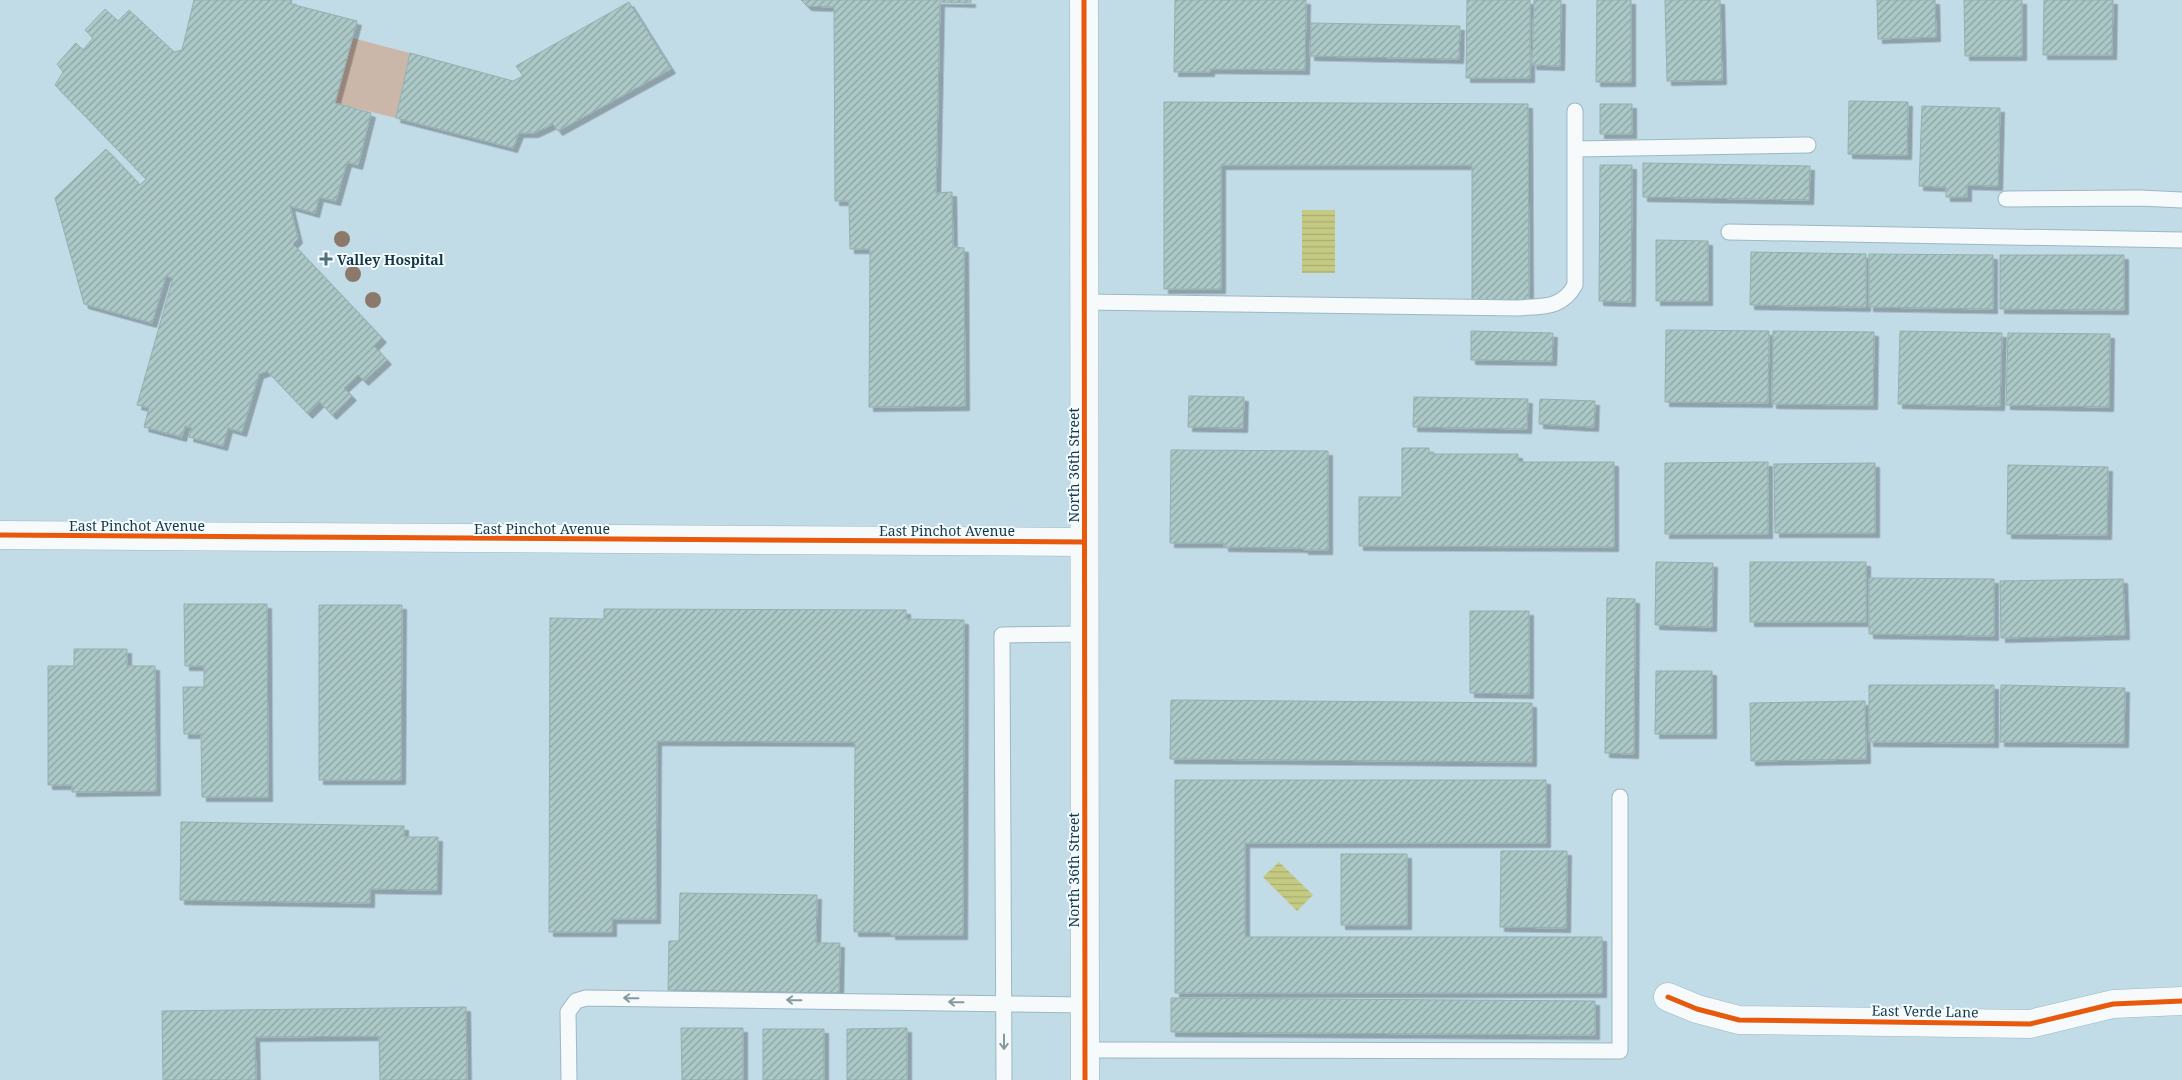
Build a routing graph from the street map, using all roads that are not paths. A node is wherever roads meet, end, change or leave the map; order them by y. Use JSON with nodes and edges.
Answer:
{"nodes":[{"id":1,"x":1084,"y":0,"type":"edge"},
{"id":2,"x":1575,"y":111,"type":"dead end"},
{"id":3,"x":1808,"y":145,"type":"dead end"},
{"id":4,"x":1575,"y":150,"type":"junction"},
{"id":5,"x":2006,"y":199,"type":"dead end"},
{"id":6,"x":2182,"y":200,"type":"edge"},
{"id":7,"x":1729,"y":232,"type":"dead end"},
{"id":8,"x":2182,"y":240,"type":"edge"},
{"id":9,"x":1084,"y":302,"type":"junction"},
{"id":10,"x":0,"y":535,"type":"edge"},
{"id":11,"x":1084,"y":542,"type":"junction"},
{"id":12,"x":1084,"y":634,"type":"junction"},
{"id":13,"x":1620,"y":797,"type":"dead end"},
{"id":14,"x":1668,"y":997,"type":"dead end"},
{"id":15,"x":2182,"y":1001,"type":"edge"},
{"id":16,"x":1005,"y":1004,"type":"junction"},
{"id":17,"x":1084,"y":1005,"type":"junction"},
{"id":18,"x":1085,"y":1050,"type":"junction"},
{"id":19,"x":569,"y":1080,"type":"edge"},
{"id":20,"x":1004,"y":1080,"type":"edge"},
{"id":21,"x":1085,"y":1080,"type":"edge"}],
"edges":[{"from":1,"to":9,"type":"street","name":"North 36th Street"},
{"from":2,"to":4,"type":"lane"},
{"from":3,"to":4,"type":"lane"},
{"from":4,"to":9,"type":"lane"},
{"from":5,"to":6,"type":"lane"},
{"from":7,"to":8,"type":"lane"},
{"from":9,"to":11,"type":"street","name":"North 36th Street"},
{"from":10,"to":11,"type":"street","name":"East Pinchot Avenue"},
{"from":11,"to":12,"type":"street","name":"North 36th Street"},
{"from":12,"to":16,"type":"lane"},
{"from":12,"to":17,"type":"street","name":"North 36th Street"},
{"from":13,"to":18,"type":"lane"},
{"from":14,"to":15,"type":"street","name":"East Verde Lane"},
{"from":16,"to":17,"type":"lane"},
{"from":16,"to":19,"type":"lane","one_way":true},
{"from":16,"to":20,"type":"lane","one_way":true},
{"from":17,"to":18,"type":"street","name":"North 36th Street"},
{"from":18,"to":21,"type":"street","name":"North 36th Street"}]}
